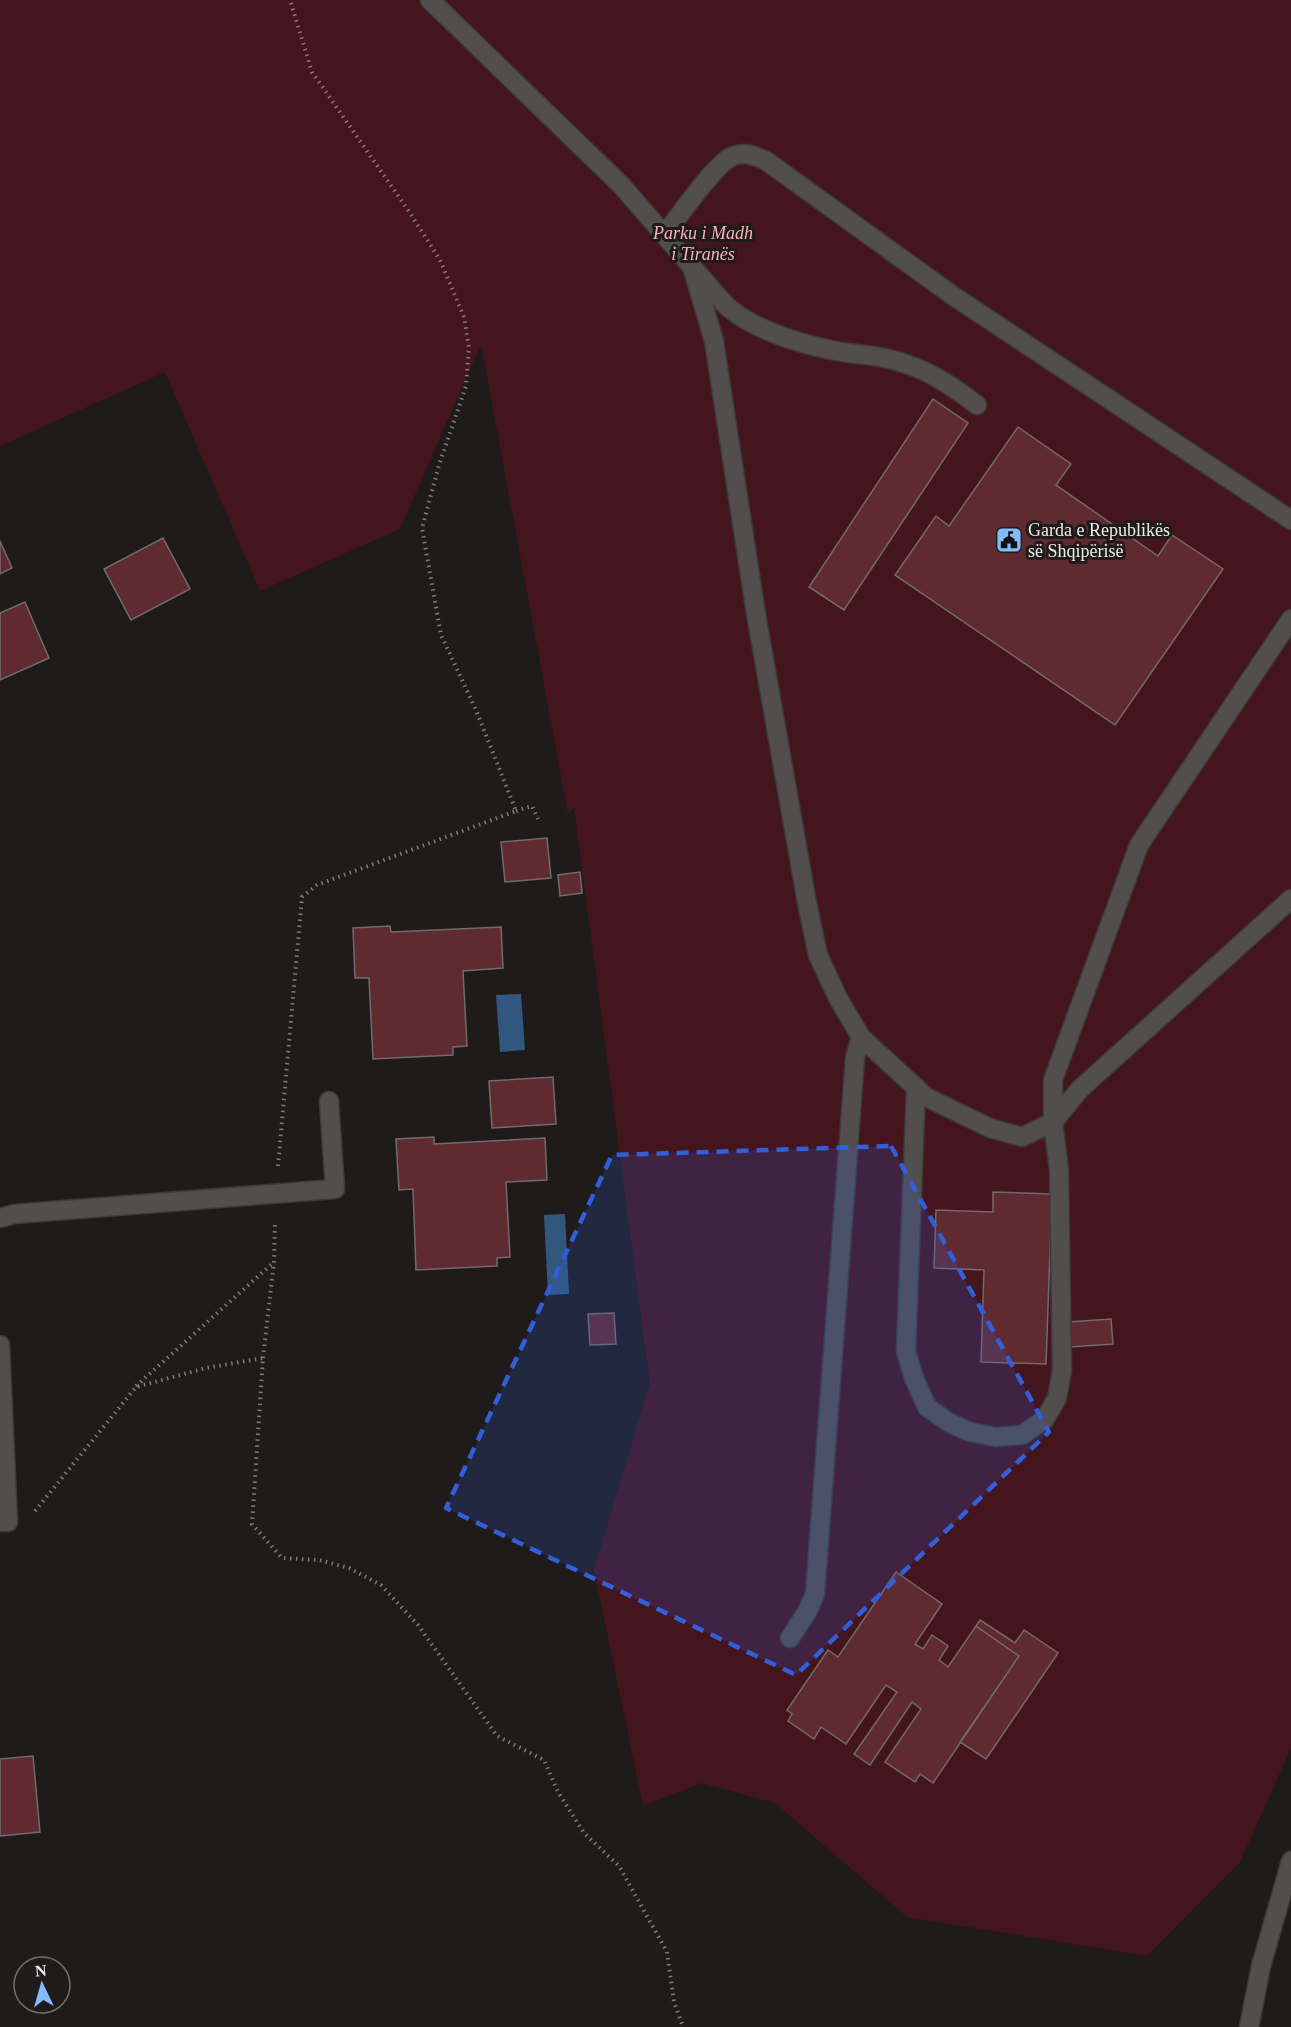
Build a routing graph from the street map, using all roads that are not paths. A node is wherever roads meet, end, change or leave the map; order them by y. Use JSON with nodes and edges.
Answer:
{"nodes":[{"id":1,"x":430,"y":0,"type":"edge"},
{"id":2,"x":664,"y":235,"type":"junction"},
{"id":3,"x":692,"y":267,"type":"junction"},
{"id":4,"x":978,"y":405,"type":"dead end"},
{"id":5,"x":1291,"y":520,"type":"edge"},
{"id":6,"x":1291,"y":619,"type":"edge"},
{"id":7,"x":1291,"y":899,"type":"edge"},
{"id":8,"x":861,"y":1037,"type":"junction"},
{"id":9,"x":916,"y":1087,"type":"junction"},
{"id":10,"x":329,"y":1101,"type":"dead end"},
{"id":11,"x":1053,"y":1122,"type":"junction"},
{"id":12,"x":0,"y":1218,"type":"edge"},
{"id":13,"x":0,"y":1345,"type":"edge"},
{"id":14,"x":4,"y":1522,"type":"edge"},
{"id":15,"x":790,"y":1638,"type":"dead end"},
{"id":16,"x":1291,"y":1860,"type":"edge"},
{"id":17,"x":1249,"y":2027,"type":"edge"}],
"edges":[{"from":1,"to":2,"type":"street"},
{"from":2,"to":3,"type":"street"},
{"from":2,"to":5,"type":"street"},
{"from":3,"to":4,"type":"street"},
{"from":3,"to":8,"type":"street"},
{"from":6,"to":11,"type":"street"},
{"from":7,"to":11,"type":"street"},
{"from":8,"to":9,"type":"street"},
{"from":8,"to":15,"type":"street"},
{"from":9,"to":11,"type":"street"},
{"from":9,"to":11,"type":"street"},
{"from":10,"to":12,"type":"street"},
{"from":13,"to":14,"type":"street"},
{"from":16,"to":17,"type":"street"}]}
